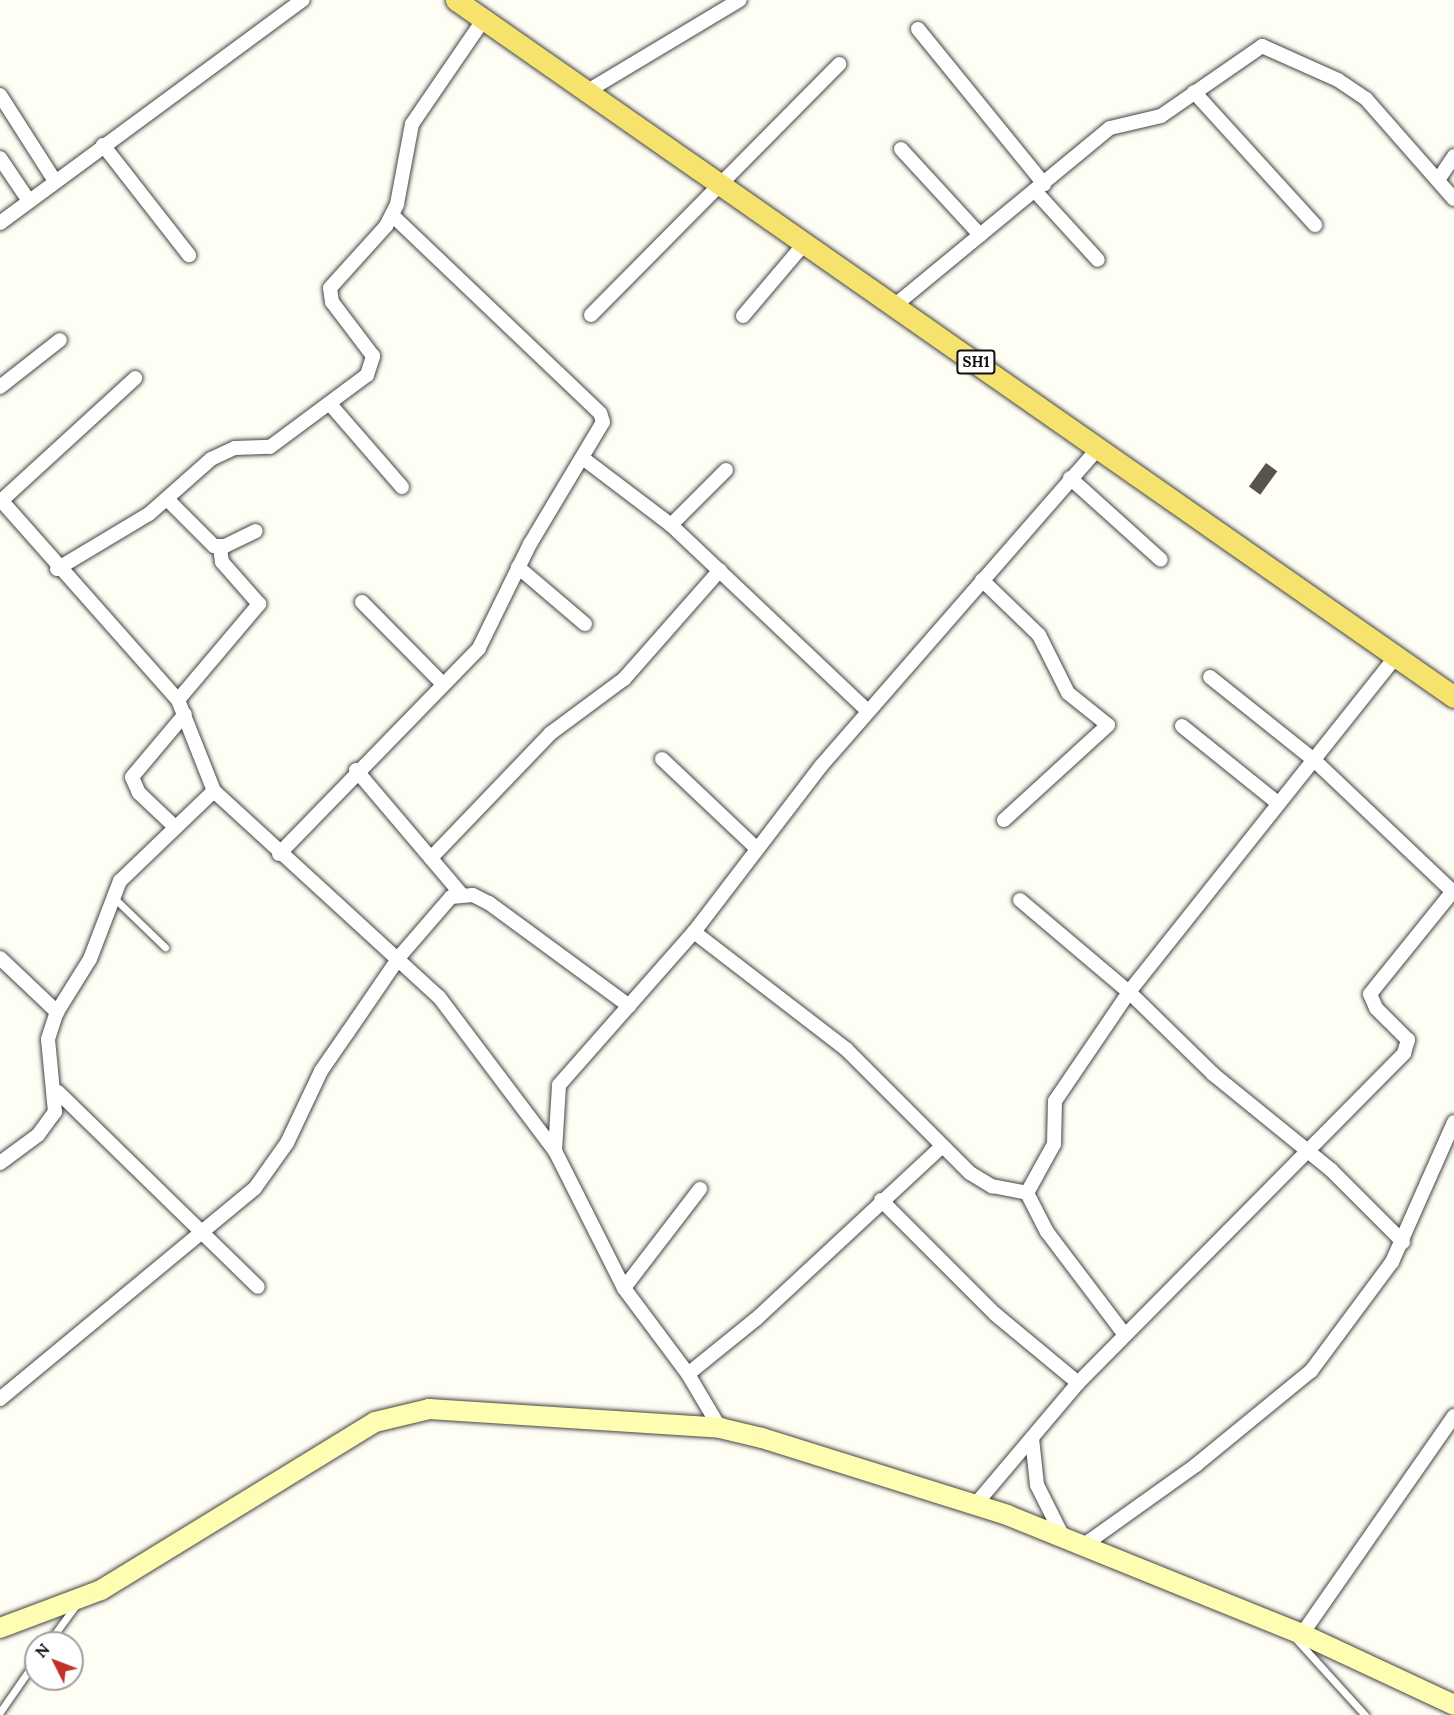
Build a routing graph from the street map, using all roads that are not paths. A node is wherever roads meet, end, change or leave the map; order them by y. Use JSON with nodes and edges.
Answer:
{"nodes":[{"id":1,"x":303,"y":0,"type":"edge"},
{"id":2,"x":456,"y":0,"type":"edge"},
{"id":3,"x":740,"y":0,"type":"edge"},
{"id":4,"x":484,"y":19,"type":"junction"},
{"id":5,"x":918,"y":30,"type":"dead end"},
{"id":6,"x":839,"y":64,"type":"dead end"},
{"id":7,"x":586,"y":92,"type":"junction"},
{"id":8,"x":1194,"y":92,"type":"junction"},
{"id":9,"x":0,"y":95,"type":"edge"},
{"id":10,"x":103,"y":145,"type":"junction"},
{"id":11,"x":902,"y":149,"type":"dead end"},
{"id":12,"x":1454,"y":156,"type":"edge"},
{"id":13,"x":0,"y":158,"type":"edge"},
{"id":14,"x":1438,"y":180,"type":"junction"},
{"id":15,"x":55,"y":181,"type":"junction"},
{"id":16,"x":718,"y":183,"type":"junction"},
{"id":17,"x":1039,"y":187,"type":"junction"},
{"id":18,"x":1454,"y":199,"type":"edge"},
{"id":19,"x":29,"y":201,"type":"junction"},
{"id":20,"x":392,"y":214,"type":"junction"},
{"id":21,"x":0,"y":223,"type":"edge"},
{"id":22,"x":1315,"y":225,"type":"dead end"},
{"id":23,"x":980,"y":235,"type":"junction"},
{"id":24,"x":805,"y":243,"type":"junction"},
{"id":25,"x":189,"y":255,"type":"dead end"},
{"id":26,"x":1098,"y":260,"type":"dead end"},
{"id":27,"x":894,"y":306,"type":"junction"},
{"id":28,"x":591,"y":315,"type":"dead end"},
{"id":29,"x":743,"y":316,"type":"dead end"},
{"id":30,"x":60,"y":340,"type":"dead end"},
{"id":31,"x":135,"y":378,"type":"dead end"},
{"id":32,"x":0,"y":387,"type":"edge"},
{"id":33,"x":330,"y":404,"type":"junction"},
{"id":34,"x":1099,"y":447,"type":"junction"},
{"id":35,"x":584,"y":459,"type":"junction"},
{"id":36,"x":726,"y":470,"type":"dead end"},
{"id":37,"x":1070,"y":478,"type":"junction"},
{"id":38,"x":402,"y":487,"type":"dead end"},
{"id":39,"x":168,"y":500,"type":"junction"},
{"id":40,"x":3,"y":507,"type":"edge"},
{"id":41,"x":671,"y":525,"type":"junction"},
{"id":42,"x":256,"y":531,"type":"dead end"},
{"id":43,"x":219,"y":547,"type":"junction"},
{"id":44,"x":1161,"y":560,"type":"dead end"},
{"id":45,"x":518,"y":567,"type":"junction"},
{"id":46,"x":57,"y":569,"type":"junction"},
{"id":47,"x":720,"y":570,"type":"junction"},
{"id":48,"x":982,"y":580,"type":"junction"},
{"id":49,"x":362,"y":602,"type":"dead end"},
{"id":50,"x":585,"y":624,"type":"dead end"},
{"id":51,"x":1395,"y":657,"type":"junction"},
{"id":52,"x":1210,"y":676,"type":"dead end"},
{"id":53,"x":443,"y":684,"type":"junction"},
{"id":54,"x":1454,"y":697,"type":"edge"},
{"id":55,"x":178,"y":700,"type":"junction"},
{"id":56,"x":868,"y":711,"type":"junction"},
{"id":57,"x":185,"y":714,"type":"junction"},
{"id":58,"x":1182,"y":726,"type":"dead end"},
{"id":59,"x":662,"y":759,"type":"dead end"},
{"id":60,"x":1314,"y":760,"type":"junction"},
{"id":61,"x":356,"y":770,"type":"junction"},
{"id":62,"x":214,"y":791,"type":"junction"},
{"id":63,"x":1279,"y":804,"type":"junction"},
{"id":64,"x":1004,"y":820,"type":"dead end"},
{"id":65,"x":175,"y":827,"type":"junction"},
{"id":66,"x":755,"y":847,"type":"junction"},
{"id":67,"x":279,"y":854,"type":"junction"},
{"id":68,"x":431,"y":858,"type":"junction"},
{"id":69,"x":1454,"y":892,"type":"edge"},
{"id":70,"x":461,"y":894,"type":"junction"},
{"id":71,"x":112,"y":897,"type":"junction"},
{"id":72,"x":1020,"y":900,"type":"dead end"},
{"id":73,"x":694,"y":932,"type":"junction"},
{"id":74,"x":165,"y":947,"type":"dead end"},
{"id":75,"x":400,"y":956,"type":"junction"},
{"id":76,"x":0,"y":958,"type":"edge"},
{"id":77,"x":1129,"y":992,"type":"junction"},
{"id":78,"x":628,"y":1006,"type":"junction"},
{"id":79,"x":57,"y":1012,"type":"junction"},
{"id":80,"x":58,"y":1092,"type":"junction"},
{"id":81,"x":1454,"y":1122,"type":"edge"},
{"id":82,"x":941,"y":1147,"type":"junction"},
{"id":83,"x":555,"y":1151,"type":"junction"},
{"id":84,"x":1310,"y":1152,"type":"junction"},
{"id":85,"x":0,"y":1163,"type":"edge"},
{"id":86,"x":699,"y":1189,"type":"dead end"},
{"id":87,"x":1027,"y":1193,"type":"junction"},
{"id":88,"x":881,"y":1200,"type":"junction"},
{"id":89,"x":204,"y":1235,"type":"junction"},
{"id":90,"x":1403,"y":1242,"type":"junction"},
{"id":91,"x":258,"y":1287,"type":"dead end"},
{"id":92,"x":624,"y":1288,"type":"junction"},
{"id":93,"x":1125,"y":1335,"type":"junction"},
{"id":94,"x":688,"y":1374,"type":"junction"},
{"id":95,"x":1078,"y":1383,"type":"junction"},
{"id":96,"x":0,"y":1399,"type":"edge"},
{"id":97,"x":1454,"y":1416,"type":"edge"},
{"id":98,"x":720,"y":1428,"type":"junction"},
{"id":99,"x":1032,"y":1438,"type":"junction"},
{"id":100,"x":975,"y":1505,"type":"junction"},
{"id":101,"x":1063,"y":1537,"type":"junction"},
{"id":102,"x":1084,"y":1545,"type":"junction"},
{"id":103,"x":81,"y":1598,"type":"junction"},
{"id":104,"x":0,"y":1629,"type":"edge"},
{"id":105,"x":57,"y":1631,"type":"edge"},
{"id":106,"x":1294,"y":1631,"type":"junction"},
{"id":107,"x":24,"y":1677,"type":"edge"},
{"id":108,"x":1454,"y":1705,"type":"edge"},
{"id":109,"x":0,"y":1712,"type":"edge"},
{"id":110,"x":1365,"y":1715,"type":"edge"}],
"edges":[{"from":1,"to":10,"type":"street"},
{"from":2,"to":4,"type":"main road","number":"SH1"},
{"from":3,"to":7,"type":"street"},
{"from":4,"to":7,"type":"main road","number":"SH1"},
{"from":4,"to":20,"type":"street"},
{"from":5,"to":17,"type":"street"},
{"from":6,"to":16,"type":"street"},
{"from":7,"to":16,"type":"main road","number":"SH1"},
{"from":8,"to":14,"type":"street"},
{"from":8,"to":17,"type":"street"},
{"from":8,"to":22,"type":"street"},
{"from":9,"to":15,"type":"street"},
{"from":10,"to":15,"type":"street"},
{"from":10,"to":25,"type":"street"},
{"from":11,"to":23,"type":"street"},
{"from":12,"to":14,"type":"street"},
{"from":13,"to":19,"type":"street"},
{"from":14,"to":18,"type":"street"},
{"from":15,"to":19,"type":"street"},
{"from":16,"to":24,"type":"main road","number":"SH1"},
{"from":16,"to":28,"type":"street"},
{"from":17,"to":23,"type":"street"},
{"from":17,"to":26,"type":"street"},
{"from":19,"to":21,"type":"street"},
{"from":20,"to":33,"type":"street"},
{"from":20,"to":35,"type":"street"},
{"from":23,"to":27,"type":"street"},
{"from":24,"to":27,"type":"main road","number":"SH1"},
{"from":24,"to":29,"type":"street"},
{"from":27,"to":34,"type":"main road","number":"SH1"},
{"from":30,"to":32,"type":"street"},
{"from":31,"to":40,"type":"street"},
{"from":33,"to":38,"type":"street"},
{"from":33,"to":39,"type":"street"},
{"from":34,"to":37,"type":"street"},
{"from":34,"to":51,"type":"main road","number":"SH1"},
{"from":35,"to":41,"type":"street"},
{"from":35,"to":45,"type":"street"},
{"from":36,"to":41,"type":"street"},
{"from":37,"to":44,"type":"street"},
{"from":37,"to":48,"type":"street"},
{"from":39,"to":43,"type":"street"},
{"from":39,"to":46,"type":"street"},
{"from":40,"to":46,"type":"street"},
{"from":41,"to":47,"type":"street"},
{"from":42,"to":43,"type":"street"},
{"from":43,"to":55,"type":"street"},
{"from":45,"to":50,"type":"street"},
{"from":45,"to":53,"type":"street"},
{"from":46,"to":55,"type":"street"},
{"from":47,"to":56,"type":"street"},
{"from":47,"to":68,"type":"street"},
{"from":48,"to":56,"type":"street"},
{"from":48,"to":64,"type":"street"},
{"from":49,"to":53,"type":"street"},
{"from":51,"to":54,"type":"main road","number":"SH1"},
{"from":51,"to":60,"type":"street"},
{"from":52,"to":60,"type":"street"},
{"from":53,"to":61,"type":"street"},
{"from":55,"to":57,"type":"street"},
{"from":56,"to":66,"type":"street"},
{"from":57,"to":62,"type":"street"},
{"from":57,"to":65,"type":"street"},
{"from":58,"to":63,"type":"street"},
{"from":59,"to":66,"type":"street"},
{"from":60,"to":63,"type":"street"},
{"from":60,"to":69,"type":"street"},
{"from":61,"to":67,"type":"street"},
{"from":61,"to":68,"type":"street"},
{"from":62,"to":65,"type":"street"},
{"from":62,"to":67,"type":"street"},
{"from":63,"to":77,"type":"street"},
{"from":65,"to":71,"type":"street"},
{"from":66,"to":73,"type":"street"},
{"from":67,"to":75,"type":"street"},
{"from":68,"to":70,"type":"street"},
{"from":69,"to":84,"type":"street"},
{"from":70,"to":75,"type":"street"},
{"from":70,"to":78,"type":"street"},
{"from":71,"to":74,"type":"lane"},
{"from":71,"to":79,"type":"street"},
{"from":72,"to":77,"type":"street"},
{"from":73,"to":78,"type":"street"},
{"from":73,"to":82,"type":"street"},
{"from":75,"to":83,"type":"street"},
{"from":75,"to":89,"type":"street"},
{"from":76,"to":79,"type":"street"},
{"from":77,"to":84,"type":"street"},
{"from":77,"to":87,"type":"street"},
{"from":78,"to":83,"type":"street"},
{"from":79,"to":80,"type":"street"},
{"from":80,"to":85,"type":"street"},
{"from":80,"to":89,"type":"street"},
{"from":81,"to":90,"type":"street"},
{"from":82,"to":87,"type":"street"},
{"from":82,"to":88,"type":"street"},
{"from":83,"to":92,"type":"street"},
{"from":84,"to":90,"type":"street"},
{"from":84,"to":93,"type":"street"},
{"from":86,"to":92,"type":"street"},
{"from":87,"to":93,"type":"street"},
{"from":88,"to":94,"type":"street"},
{"from":88,"to":95,"type":"street"},
{"from":89,"to":91,"type":"street"},
{"from":89,"to":96,"type":"street"},
{"from":90,"to":102,"type":"street"},
{"from":92,"to":94,"type":"street"},
{"from":93,"to":95,"type":"street"},
{"from":94,"to":98,"type":"street"},
{"from":95,"to":99,"type":"street"},
{"from":97,"to":106,"type":"street"},
{"from":98,"to":100,"type":"street"},
{"from":98,"to":103,"type":"street"},
{"from":99,"to":100,"type":"street"},
{"from":99,"to":101,"type":"street"},
{"from":100,"to":101,"type":"street"},
{"from":101,"to":102,"type":"street"},
{"from":102,"to":106,"type":"street"},
{"from":103,"to":104,"type":"street"},
{"from":103,"to":105,"type":"lane"},
{"from":106,"to":108,"type":"street"},
{"from":106,"to":110,"type":"lane"},
{"from":107,"to":109,"type":"lane"}]}
